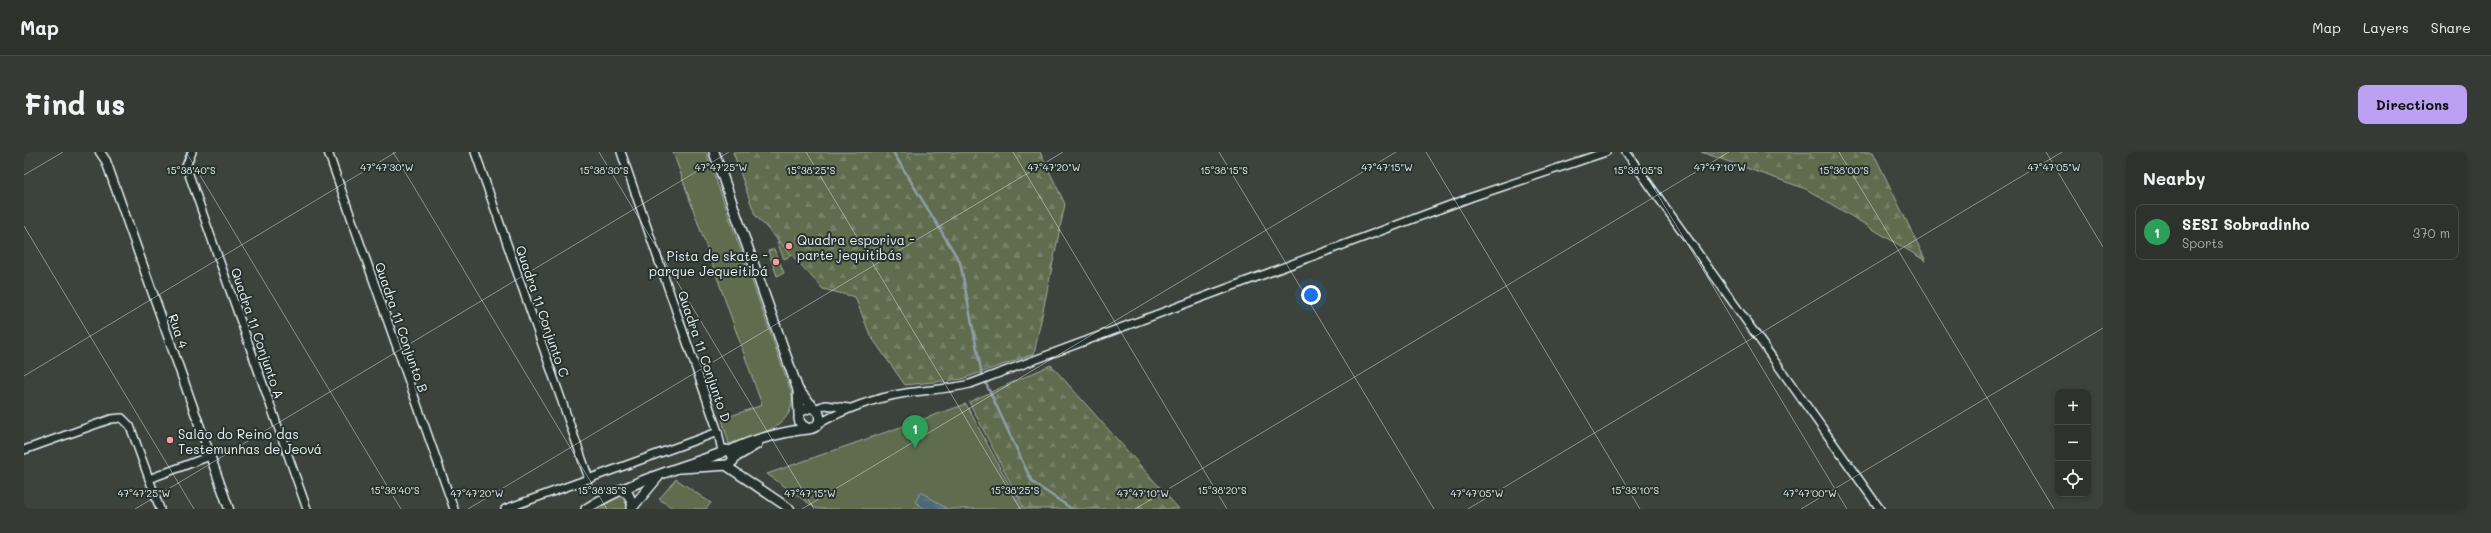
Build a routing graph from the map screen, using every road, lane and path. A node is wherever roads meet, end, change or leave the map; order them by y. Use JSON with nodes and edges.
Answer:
{"nodes":[{"id":1,"x":100,"y":152,"type":"edge"},
{"id":2,"x":192,"y":152,"type":"edge"},
{"id":3,"x":328,"y":152,"type":"edge"},
{"id":4,"x":475,"y":152,"type":"edge"},
{"id":5,"x":621,"y":152,"type":"edge"},
{"id":6,"x":714,"y":152,"type":"edge"},
{"id":7,"x":1606,"y":152,"type":"edge"},
{"id":8,"x":1626,"y":152,"type":"edge"},
{"id":9,"x":105,"y":156,"type":"edge"},
{"id":10,"x":798,"y":390,"type":"junction"},
{"id":11,"x":814,"y":408,"type":"junction"},
{"id":12,"x":849,"y":408,"type":"junction"},
{"id":13,"x":799,"y":416,"type":"junction"},
{"id":14,"x":821,"y":422,"type":"junction"},
{"id":15,"x":807,"y":428,"type":"junction"},
{"id":16,"x":718,"y":432,"type":"junction"},
{"id":17,"x":785,"y":432,"type":"junction"},
{"id":18,"x":24,"y":450,"type":"edge"},
{"id":19,"x":210,"y":456,"type":"junction"},
{"id":20,"x":726,"y":458,"type":"junction"},
{"id":21,"x":661,"y":474,"type":"junction"},
{"id":22,"x":589,"y":478,"type":"junction"},
{"id":23,"x":149,"y":479,"type":"junction"},
{"id":24,"x":621,"y":490,"type":"junction"},
{"id":25,"x":632,"y":507,"type":"edge"},
{"id":26,"x":160,"y":509,"type":"edge"},
{"id":27,"x":229,"y":509,"type":"edge"},
{"id":28,"x":307,"y":509,"type":"edge"},
{"id":29,"x":454,"y":509,"type":"edge"},
{"id":30,"x":504,"y":509,"type":"edge"},
{"id":31,"x":586,"y":509,"type":"edge"},
{"id":32,"x":790,"y":509,"type":"edge"},
{"id":33,"x":1880,"y":509,"type":"edge"}],
"edges":[{"from":1,"to":9,"type":"street","name":"Rua 4"},
{"from":2,"to":28,"type":"street","name":"Quadra 11 Conjunto A"},
{"from":3,"to":29,"type":"street","name":"Quadra 11 Conjunto B"},
{"from":4,"to":22,"type":"street","name":"Quadra 11 Conjunto C"},
{"from":5,"to":16,"type":"street","name":"Quadra 11 Conjunto D"},
{"from":6,"to":10,"type":"main road"},
{"from":7,"to":12,"type":"street"},
{"from":8,"to":33,"type":"street"},
{"from":9,"to":19,"type":"street","name":"Rua 4"},
{"from":10,"to":11,"type":"main road"},
{"from":10,"to":13,"type":"main road"},
{"from":11,"to":12,"type":"street"},
{"from":11,"to":13,"type":"main road"},
{"from":11,"to":14,"type":"main road"},
{"from":12,"to":14,"type":"street"},
{"from":13,"to":15,"type":"main road"},
{"from":13,"to":17,"type":"main road"},
{"from":14,"to":15,"type":"main road"},
{"from":15,"to":17,"type":"main road"},
{"from":16,"to":20,"type":"street","name":"Quadra 11 Conjunto D"},
{"from":16,"to":22,"type":"street"},
{"from":17,"to":20,"type":"main road"},
{"from":18,"to":23,"type":"street"},
{"from":19,"to":23,"type":"street"},
{"from":19,"to":27,"type":"street","name":"Rua 4"},
{"from":20,"to":21,"type":"main road"},
{"from":20,"to":32,"type":"street"},
{"from":21,"to":24,"type":"main road"},
{"from":21,"to":25,"type":"main road"},
{"from":22,"to":30,"type":"street"},
{"from":23,"to":26,"type":"street"},
{"from":24,"to":25,"type":"main road"},
{"from":24,"to":31,"type":"main road"}]}
